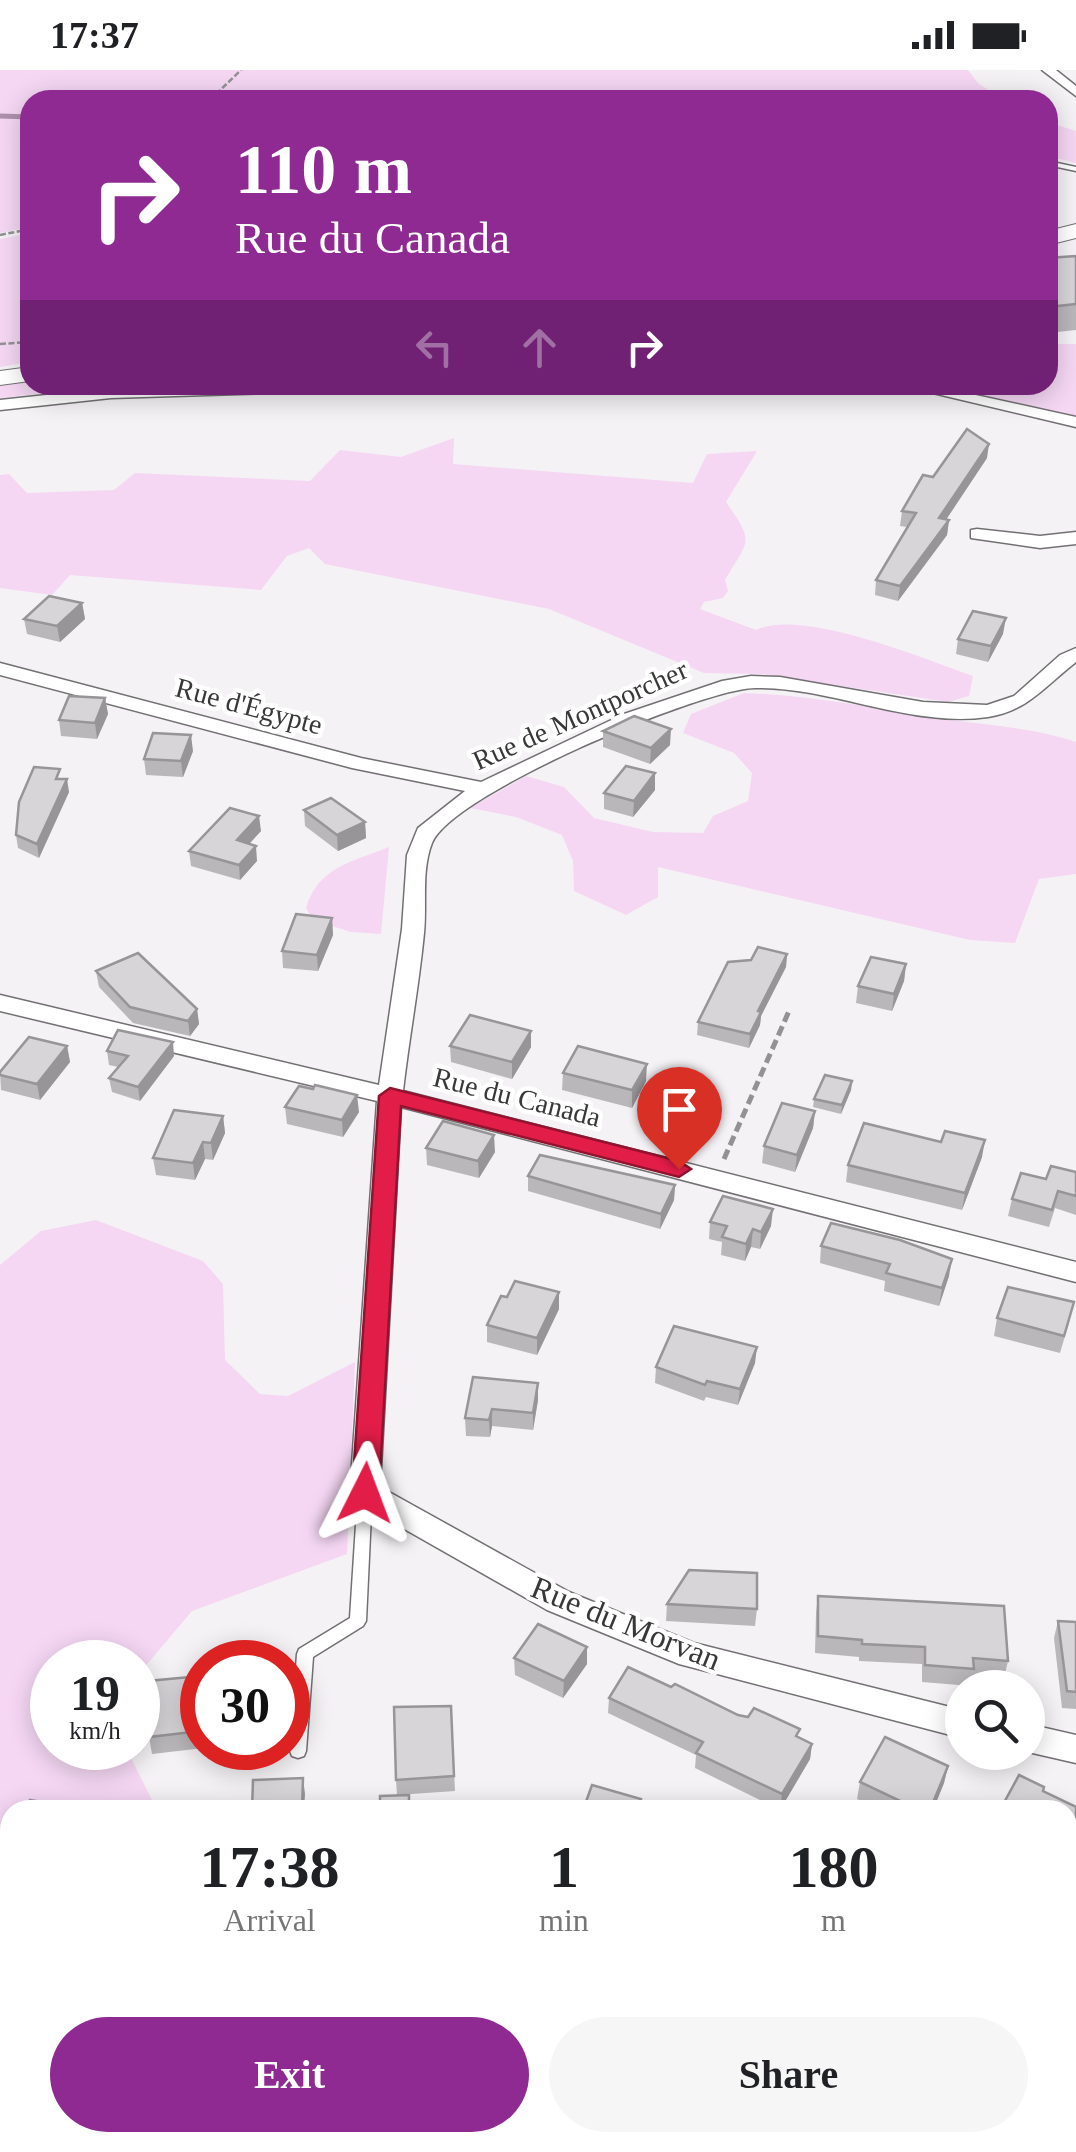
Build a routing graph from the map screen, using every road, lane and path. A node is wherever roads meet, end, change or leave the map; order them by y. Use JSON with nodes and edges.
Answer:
{"nodes":[{"id":1,"x":242,"y":70,"type":"edge"},
{"id":2,"x":1048,"y":70,"type":"edge"},
{"id":3,"x":221,"y":90,"type":"edge"},
{"id":4,"x":1076,"y":92,"type":"edge"},
{"id":5,"x":84,"y":395,"type":"edge"},
{"id":6,"x":953,"y":395,"type":"edge"},
{"id":7,"x":0,"y":404,"type":"edge"},
{"id":8,"x":1076,"y":422,"type":"edge"},
{"id":9,"x":976,"y":534,"type":"dead end"},
{"id":10,"x":1076,"y":538,"type":"edge"},
{"id":11,"x":1076,"y":654,"type":"edge"},
{"id":12,"x":0,"y":669,"type":"edge"},
{"id":13,"x":485,"y":788,"type":"junction"},
{"id":14,"x":0,"y":1003,"type":"edge"},
{"id":15,"x":789,"y":1011,"type":"dead end"},
{"id":16,"x":390,"y":1096,"type":"junction"},
{"id":17,"x":715,"y":1178,"type":"junction"},
{"id":18,"x":1076,"y":1272,"type":"edge"},
{"id":19,"x":365,"y":1493,"type":"junction"},
{"id":20,"x":310,"y":1651,"type":"edge"},
{"id":21,"x":945,"y":1720,"type":"edge"},
{"id":22,"x":1045,"y":1742,"type":"edge"},
{"id":23,"x":1076,"y":1750,"type":"edge"}],
"edges":[{"from":1,"to":3,"type":"path"},
{"from":2,"to":4,"type":"street"},
{"from":5,"to":7,"type":"street"},
{"from":6,"to":8,"type":"street"},
{"from":9,"to":10,"type":"street"},
{"from":11,"to":13,"type":"street","name":"Rue de Montporcher"},
{"from":12,"to":13,"type":"street","name":"Rue d'Égypte"},
{"from":13,"to":16,"type":"street","name":"Rue de Montporcher"},
{"from":14,"to":16,"type":"street","name":"Rue du Canada"},
{"from":15,"to":17,"type":"path"},
{"from":16,"to":17,"type":"street","name":"Rue du Canada"},
{"from":16,"to":19,"type":"street","name":"Rue de Montporcher"},
{"from":17,"to":18,"type":"street","name":"Rue du Canada"},
{"from":19,"to":20,"type":"lane"},
{"from":19,"to":21,"type":"street","name":"Rue du Morvan"},
{"from":22,"to":23,"type":"street"}]}
